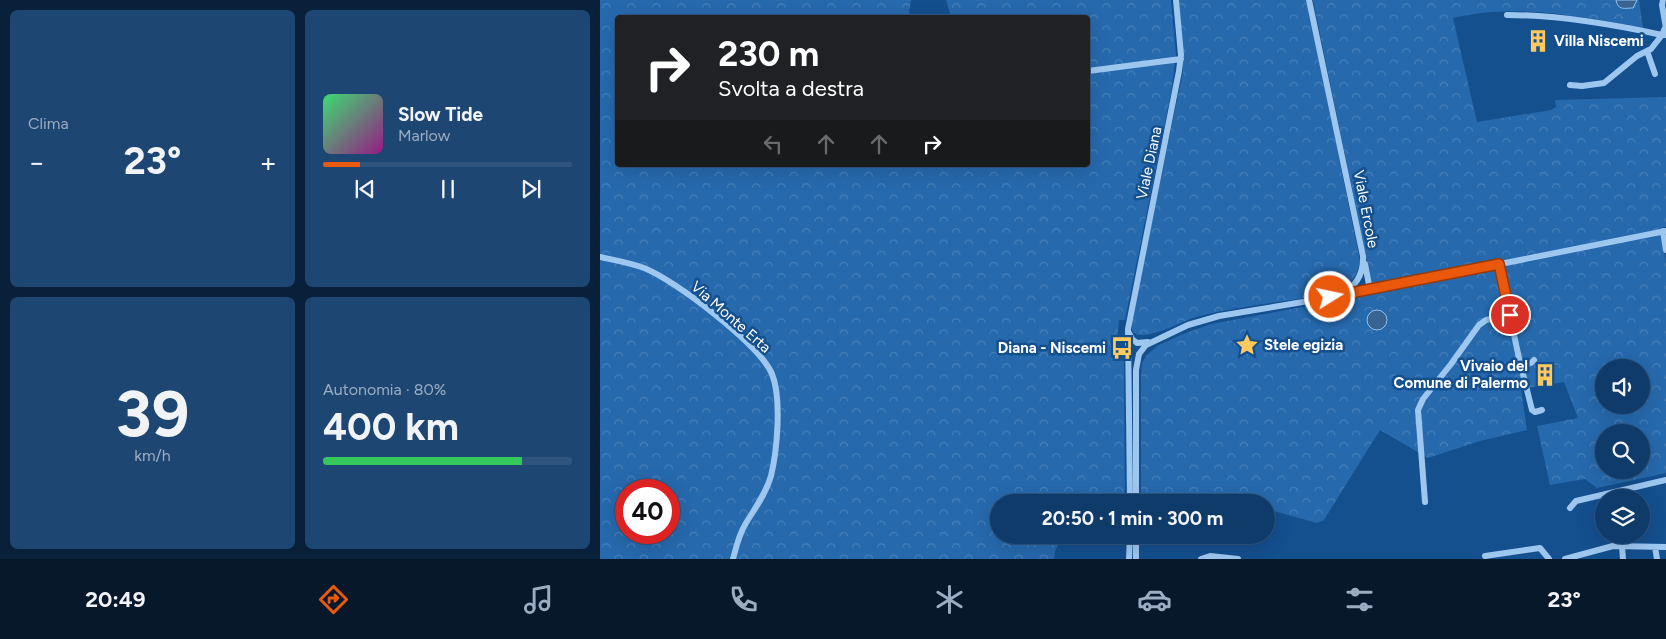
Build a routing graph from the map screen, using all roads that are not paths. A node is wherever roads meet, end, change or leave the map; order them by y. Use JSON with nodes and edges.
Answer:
{"nodes":[{"id":1,"x":1176,"y":0,"type":"edge"},
{"id":2,"x":1310,"y":0,"type":"edge"},
{"id":3,"x":1663,"y":0,"type":"edge"},
{"id":4,"x":1507,"y":15,"type":"dead end"},
{"id":5,"x":1665,"y":31,"type":"edge"},
{"id":6,"x":1647,"y":51,"type":"junction"},
{"id":7,"x":1181,"y":59,"type":"junction"},
{"id":8,"x":1090,"y":71,"type":"edge"},
{"id":9,"x":1655,"y":74,"type":"dead end"},
{"id":10,"x":1570,"y":85,"type":"dead end"},
{"id":11,"x":1664,"y":231,"type":"edge"},
{"id":12,"x":1666,"y":250,"type":"edge"},
{"id":13,"x":1363,"y":256,"type":"junction"},
{"id":14,"x":600,"y":257,"type":"edge"},
{"id":15,"x":1499,"y":264,"type":"junction"},
{"id":16,"x":1370,"y":290,"type":"junction"},
{"id":17,"x":1339,"y":296,"type":"junction"},
{"id":18,"x":1510,"y":315,"type":"junction"},
{"id":19,"x":1128,"y":330,"type":"junction"},
{"id":20,"x":1152,"y":341,"type":"junction"},
{"id":21,"x":1534,"y":360,"type":"dead end"},
{"id":22,"x":1521,"y":366,"type":"junction"},
{"id":23,"x":1542,"y":410,"type":"dead end"},
{"id":24,"x":1666,"y":480,"type":"edge"},
{"id":25,"x":1130,"y":494,"type":"edge"},
{"id":26,"x":1136,"y":494,"type":"edge"},
{"id":27,"x":1425,"y":502,"type":"dead end"},
{"id":28,"x":1570,"y":508,"type":"dead end"},
{"id":29,"x":1130,"y":544,"type":"edge"},
{"id":30,"x":1136,"y":544,"type":"edge"},
{"id":31,"x":1622,"y":546,"type":"junction"},
{"id":32,"x":1666,"y":546,"type":"edge"},
{"id":33,"x":1655,"y":547,"type":"junction"},
{"id":34,"x":1484,"y":556,"type":"dead end"},
{"id":35,"x":732,"y":559,"type":"edge"},
{"id":36,"x":1129,"y":559,"type":"edge"},
{"id":37,"x":1136,"y":559,"type":"edge"},
{"id":38,"x":1204,"y":559,"type":"edge"},
{"id":39,"x":1238,"y":559,"type":"edge"},
{"id":40,"x":1549,"y":559,"type":"edge"},
{"id":41,"x":1565,"y":559,"type":"edge"},
{"id":42,"x":1624,"y":559,"type":"edge"},
{"id":43,"x":1656,"y":559,"type":"edge"}],
"edges":[{"from":1,"to":7,"type":"street","name":"Viale Diana"},
{"from":2,"to":13,"type":"street","name":"Viale Ercole"},
{"from":3,"to":5,"type":"street"},
{"from":4,"to":5,"type":"street"},
{"from":5,"to":6,"type":"street"},
{"from":6,"to":9,"type":"street"},
{"from":6,"to":10,"type":"street"},
{"from":7,"to":8,"type":"street"},
{"from":7,"to":19,"type":"street","name":"Viale Diana"},
{"from":11,"to":12,"type":"street"},
{"from":11,"to":15,"type":"street"},
{"from":13,"to":16,"type":"street"},
{"from":13,"to":17,"type":"street","name":"Viale Ercole"},
{"from":14,"to":35,"type":"street","name":"Via Monte Erta"},
{"from":15,"to":16,"type":"street"},
{"from":15,"to":18,"type":"street"},
{"from":16,"to":17,"type":"street"},
{"from":17,"to":20,"type":"street"},
{"from":18,"to":22,"type":"street"},
{"from":18,"to":27,"type":"street"},
{"from":19,"to":20,"type":"street"},
{"from":19,"to":25,"type":"street","name":"Viale Diana"},
{"from":20,"to":26,"type":"street"},
{"from":21,"to":22,"type":"street"},
{"from":22,"to":23,"type":"street"},
{"from":24,"to":28,"type":"street"},
{"from":29,"to":36,"type":"street"},
{"from":30,"to":37,"type":"street"},
{"from":31,"to":33,"type":"street"},
{"from":31,"to":41,"type":"street"},
{"from":31,"to":42,"type":"street"},
{"from":32,"to":33,"type":"street"},
{"from":33,"to":43,"type":"street"},
{"from":34,"to":40,"type":"street"},
{"from":38,"to":39,"type":"street"}]}
